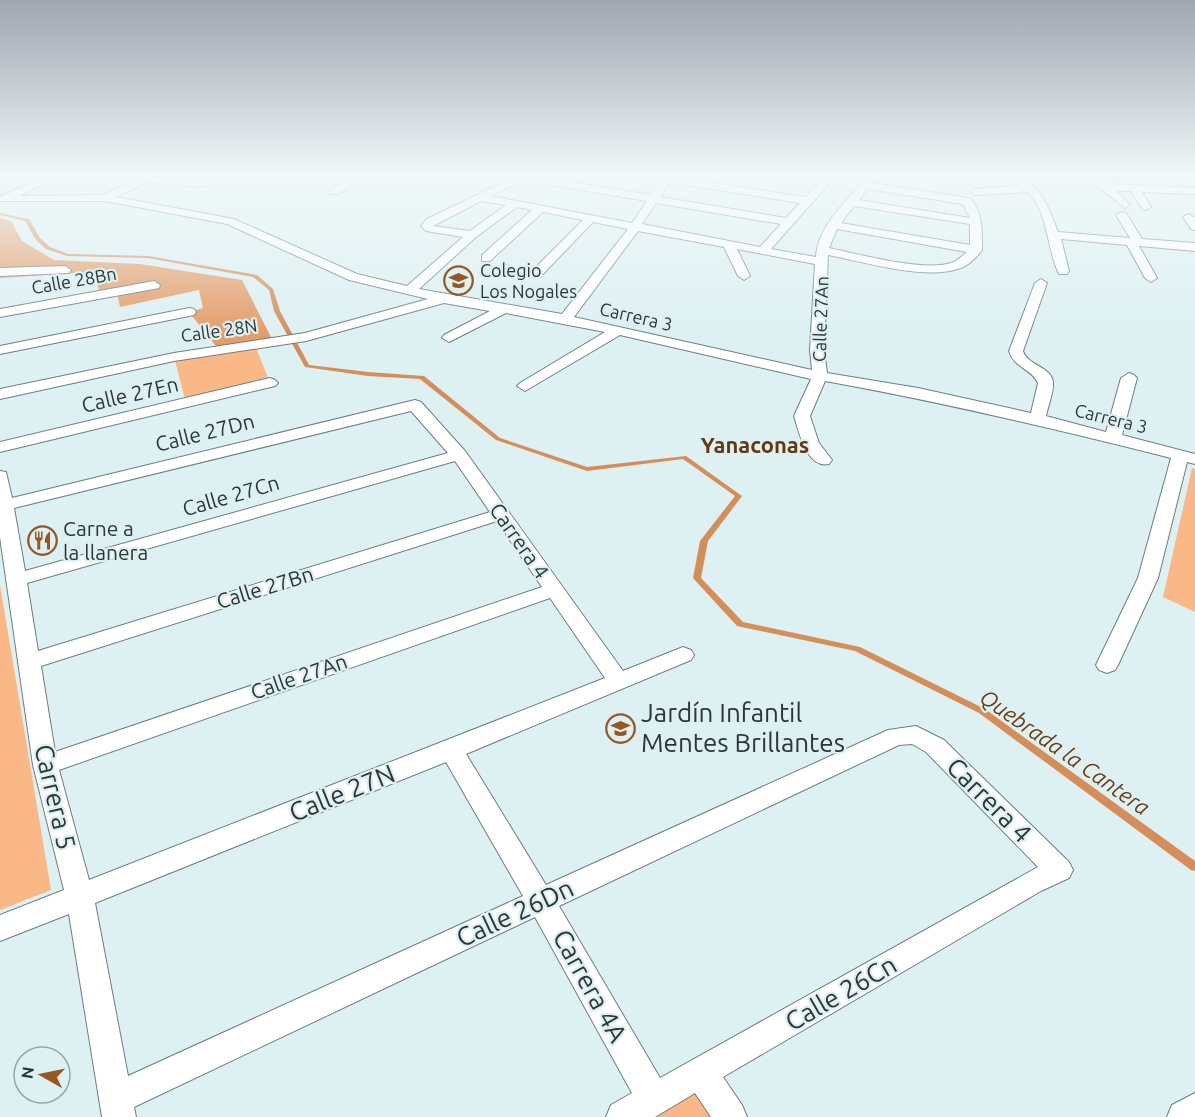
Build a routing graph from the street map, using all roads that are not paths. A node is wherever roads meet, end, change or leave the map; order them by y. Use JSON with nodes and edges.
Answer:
{"nodes":[{"id":1,"x":250,"y":230,"type":"edge"},
{"id":2,"x":438,"y":230,"type":"edge"},
{"id":3,"x":479,"y":230,"type":"edge"},
{"id":4,"x":517,"y":230,"type":"edge"},
{"id":5,"x":579,"y":230,"type":"edge"},
{"id":6,"x":632,"y":230,"type":"edge"},
{"id":7,"x":647,"y":230,"type":"edge"},
{"id":8,"x":781,"y":230,"type":"edge"},
{"id":9,"x":831,"y":230,"type":"edge"},
{"id":10,"x":862,"y":230,"type":"edge"},
{"id":11,"x":976,"y":230,"type":"edge"},
{"id":12,"x":1052,"y":230,"type":"edge"},
{"id":13,"x":1131,"y":230,"type":"edge"},
{"id":14,"x":472,"y":235,"type":"junction"},
{"id":15,"x":1054,"y":235,"type":"junction"},
{"id":16,"x":1135,"y":242,"type":"junction"},
{"id":17,"x":729,"y":244,"type":"junction"},
{"id":18,"x":1195,"y":247,"type":"edge"},
{"id":19,"x":763,"y":250,"type":"junction"},
{"id":20,"x":975,"y":250,"type":"junction"},
{"id":21,"x":822,"y":256,"type":"junction"},
{"id":22,"x":486,"y":258,"type":"dead end"},
{"id":23,"x":64,"y":270,"type":"dead end"},
{"id":24,"x":539,"y":271,"type":"dead end"},
{"id":25,"x":1063,"y":271,"type":"dead end"},
{"id":26,"x":0,"y":272,"type":"edge"},
{"id":27,"x":744,"y":276,"type":"dead end"},
{"id":28,"x":1151,"y":278,"type":"dead end"},
{"id":29,"x":1041,"y":283,"type":"dead end"},
{"id":30,"x":154,"y":285,"type":"dead end"},
{"id":31,"x":409,"y":291,"type":"junction"},
{"id":32,"x":443,"y":299,"type":"junction"},
{"id":33,"x":504,"y":309,"type":"junction"},
{"id":34,"x":189,"y":312,"type":"dead end"},
{"id":35,"x":0,"y":313,"type":"edge"},
{"id":36,"x":565,"y":319,"type":"junction"},
{"id":37,"x":617,"y":331,"type":"junction"},
{"id":38,"x":450,"y":338,"type":"dead end"},
{"id":39,"x":0,"y":350,"type":"edge"},
{"id":40,"x":820,"y":376,"type":"junction"},
{"id":41,"x":1129,"y":378,"type":"dead end"},
{"id":42,"x":270,"y":383,"type":"dead end"},
{"id":43,"x":525,"y":386,"type":"dead end"},
{"id":44,"x":0,"y":394,"type":"edge"},
{"id":45,"x":415,"y":405,"type":"joint"},
{"id":46,"x":1037,"y":419,"type":"junction"},
{"id":47,"x":1113,"y":438,"type":"junction"},
{"id":48,"x":0,"y":447,"type":"edge"},
{"id":49,"x":459,"y":455,"type":"junction"},
{"id":50,"x":1188,"y":457,"type":"edge"},
{"id":51,"x":823,"y":460,"type":"dead end"},
{"id":52,"x":0,"y":476,"type":"edge"},
{"id":53,"x":5,"y":505,"type":"junction"},
{"id":54,"x":501,"y":514,"type":"junction"},
{"id":55,"x":8,"y":555,"type":"edge"},
{"id":56,"x":553,"y":590,"type":"junction"},
{"id":57,"x":683,"y":655,"type":"dead end"},
{"id":58,"x":29,"y":662,"type":"junction"},
{"id":59,"x":1107,"y":665,"type":"dead end"},
{"id":60,"x":619,"y":681,"type":"junction"},
{"id":61,"x":916,"y":735,"type":"joint"},
{"id":62,"x":451,"y":750,"type":"junction"},
{"id":63,"x":45,"y":765,"type":"junction"},
{"id":64,"x":1059,"y":870,"type":"joint"},
{"id":65,"x":80,"y":898,"type":"junction"},
{"id":66,"x":541,"y":901,"type":"junction"},
{"id":67,"x":0,"y":928,"type":"edge"},
{"id":68,"x":701,"y":1073,"type":"junction"},
{"id":69,"x":654,"y":1100,"type":"junction"},
{"id":70,"x":118,"y":1107,"type":"edge"},
{"id":71,"x":1195,"y":1109,"type":"edge"},
{"id":72,"x":623,"y":1117,"type":"edge"},
{"id":73,"x":730,"y":1117,"type":"edge"},
{"id":74,"x":1184,"y":1117,"type":"edge"}],
"edges":[{"from":1,"to":31,"type":"street","name":"Carrera 3"},
{"from":2,"to":14,"type":"street"},
{"from":3,"to":14,"type":"street"},
{"from":4,"to":22,"type":"street"},
{"from":5,"to":24,"type":"street"},
{"from":6,"to":36,"type":"street"},
{"from":7,"to":17,"type":"street"},
{"from":8,"to":19,"type":"street"},
{"from":9,"to":21,"type":"street"},
{"from":10,"to":20,"type":"street"},
{"from":11,"to":20,"type":"street"},
{"from":12,"to":15,"type":"street"},
{"from":13,"to":16,"type":"street"},
{"from":14,"to":31,"type":"street"},
{"from":15,"to":16,"type":"street"},
{"from":15,"to":25,"type":"street"},
{"from":16,"to":18,"type":"street"},
{"from":16,"to":28,"type":"street"},
{"from":17,"to":19,"type":"street"},
{"from":17,"to":27,"type":"street"},
{"from":19,"to":21,"type":"street"},
{"from":20,"to":21,"type":"street"},
{"from":21,"to":40,"type":"street","name":"Calle 27An"},
{"from":23,"to":26,"type":"street"},
{"from":29,"to":46,"type":"street"},
{"from":30,"to":35,"type":"street","name":"Calle 28Bn"},
{"from":31,"to":32,"type":"street","name":"Carrera 3"},
{"from":32,"to":33,"type":"street","name":"Carrera 3"},
{"from":32,"to":44,"type":"street","name":"Calle 28N"},
{"from":33,"to":36,"type":"street","name":"Carrera 3"},
{"from":33,"to":38,"type":"street"},
{"from":34,"to":39,"type":"street"},
{"from":36,"to":37,"type":"street","name":"Carrera 3"},
{"from":37,"to":40,"type":"street","name":"Carrera 3"},
{"from":37,"to":43,"type":"street"},
{"from":40,"to":46,"type":"street","name":"Carrera 3"},
{"from":40,"to":51,"type":"street"},
{"from":41,"to":47,"type":"street"},
{"from":42,"to":48,"type":"street","name":"Calle 27En"},
{"from":45,"to":49,"type":"street","name":"Carrera 4"},
{"from":45,"to":53,"type":"street","name":"Calle 27Dn"},
{"from":46,"to":47,"type":"street","name":"Carrera 3"},
{"from":47,"to":50,"type":"street","name":"Carrera 3"},
{"from":49,"to":54,"type":"street","name":"Carrera 4"},
{"from":49,"to":55,"type":"street","name":"Calle 27Cn"},
{"from":50,"to":59,"type":"street"},
{"from":52,"to":53,"type":"street","name":"Carrera 5"},
{"from":53,"to":55,"type":"street","name":"Carrera 5"},
{"from":54,"to":56,"type":"street","name":"Carrera 4"},
{"from":54,"to":58,"type":"street","name":"Calle 27Bn"},
{"from":55,"to":58,"type":"street","name":"Carrera 5"},
{"from":56,"to":60,"type":"street","name":"Carrera 4"},
{"from":56,"to":63,"type":"street","name":"Calle 27An"},
{"from":57,"to":60,"type":"street","name":"Calle 27N"},
{"from":58,"to":63,"type":"street","name":"Carrera 5"},
{"from":60,"to":62,"type":"street","name":"Calle 27N"},
{"from":61,"to":64,"type":"street","name":"Carrera 4"},
{"from":61,"to":66,"type":"street","name":"Calle 26Dn"},
{"from":62,"to":65,"type":"street","name":"Calle 27N"},
{"from":62,"to":66,"type":"street","name":"Carrera 4A"},
{"from":63,"to":65,"type":"street","name":"Carrera 5"},
{"from":64,"to":68,"type":"street","name":"Calle 26Cn"},
{"from":65,"to":67,"type":"street","name":"Calle 27N"},
{"from":65,"to":70,"type":"street","name":"Carrera 5"},
{"from":66,"to":69,"type":"street","name":"Carrera 4A"},
{"from":66,"to":70,"type":"street","name":"Calle 26Dn"},
{"from":68,"to":69,"type":"street","name":"Calle 26Cn"},
{"from":68,"to":73,"type":"street"},
{"from":69,"to":72,"type":"street","name":"Calle 26Cn"},
{"from":71,"to":74,"type":"street"}]}
